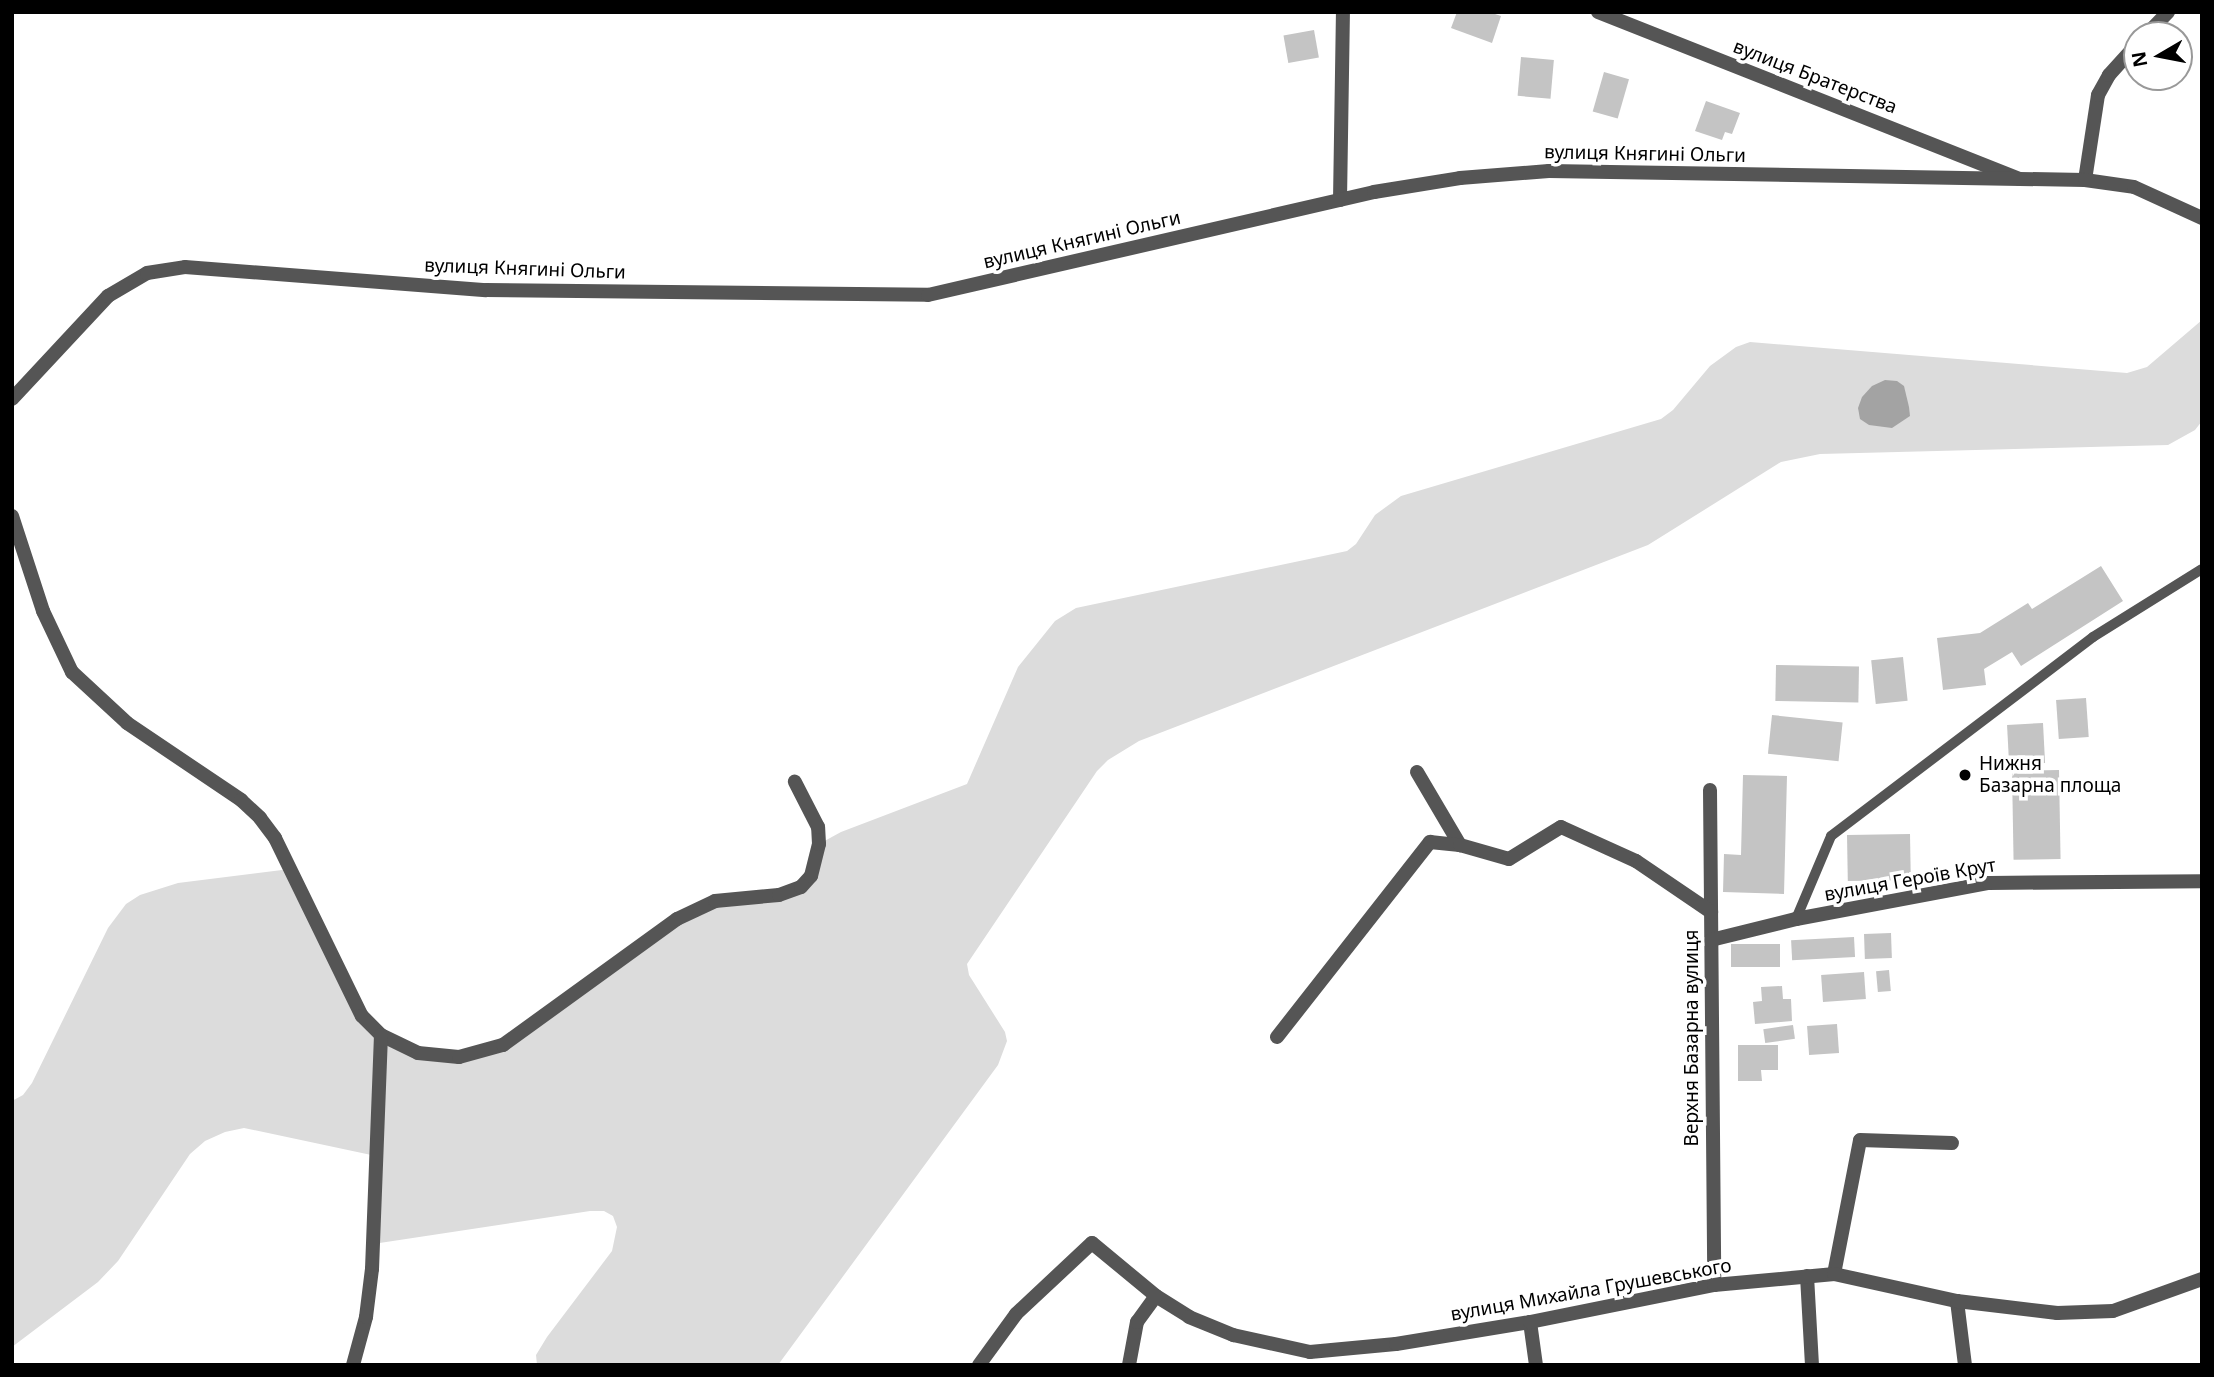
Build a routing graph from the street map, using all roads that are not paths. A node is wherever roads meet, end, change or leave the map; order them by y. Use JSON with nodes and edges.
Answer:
{"nodes":[{"id":1,"x":1343,"y":12,"type":"edge"},
{"id":2,"x":1598,"y":12,"type":"edge"},
{"id":3,"x":2123,"y":60,"type":"edge"},
{"id":4,"x":2018,"y":178,"type":"junction"},
{"id":5,"x":2085,"y":180,"type":"junction"},
{"id":6,"x":1340,"y":200,"type":"junction"},
{"id":7,"x":2202,"y":218,"type":"edge"},
{"id":8,"x":12,"y":399,"type":"edge"},
{"id":9,"x":12,"y":516,"type":"edge"},
{"id":10,"x":2202,"y":569,"type":"edge"},
{"id":11,"x":1417,"y":772,"type":"dead end"},
{"id":12,"x":795,"y":782,"type":"dead end"},
{"id":13,"x":1710,"y":790,"type":"dead end"},
{"id":14,"x":1460,"y":845,"type":"junction"},
{"id":15,"x":2202,"y":881,"type":"edge"},
{"id":16,"x":1711,"y":912,"type":"junction"},
{"id":17,"x":1796,"y":919,"type":"junction"},
{"id":18,"x":1711,"y":940,"type":"junction"},
{"id":19,"x":380,"y":1035,"type":"junction"},
{"id":20,"x":1278,"y":1037,"type":"dead end"},
{"id":21,"x":1952,"y":1143,"type":"dead end"},
{"id":22,"x":1834,"y":1274,"type":"junction"},
{"id":23,"x":1807,"y":1276,"type":"junction"},
{"id":24,"x":2202,"y":1279,"type":"edge"},
{"id":25,"x":1714,"y":1285,"type":"junction"},
{"id":26,"x":1156,"y":1296,"type":"junction"},
{"id":27,"x":1957,"y":1301,"type":"junction"},
{"id":28,"x":1530,"y":1322,"type":"junction"},
{"id":29,"x":353,"y":1365,"type":"edge"},
{"id":30,"x":979,"y":1365,"type":"edge"},
{"id":31,"x":1129,"y":1365,"type":"edge"},
{"id":32,"x":1536,"y":1365,"type":"edge"},
{"id":33,"x":1812,"y":1365,"type":"edge"},
{"id":34,"x":1965,"y":1365,"type":"edge"}],
"edges":[{"from":1,"to":6,"type":"street"},
{"from":2,"to":4,"type":"street","name":"вулиця Братерства"},
{"from":3,"to":5,"type":"street"},
{"from":4,"to":5,"type":"street","name":"вулиця Княгині Ольги"},
{"from":4,"to":6,"type":"street","name":"вулиця Княгині Ольги"},
{"from":5,"to":7,"type":"street","name":"вулиця Княгині Ольги"},
{"from":6,"to":8,"type":"street","name":"вулиця Княгині Ольги"},
{"from":9,"to":19,"type":"street"},
{"from":10,"to":17,"type":"lane"},
{"from":11,"to":14,"type":"street"},
{"from":12,"to":19,"type":"street"},
{"from":13,"to":16,"type":"street","name":"Верхня Базарна вулиця"},
{"from":14,"to":16,"type":"street"},
{"from":14,"to":20,"type":"street"},
{"from":15,"to":17,"type":"street","name":"вулиця Героїв Крут"},
{"from":16,"to":18,"type":"street","name":"Верхня Базарна вулиця"},
{"from":17,"to":18,"type":"street","name":"вулиця Героїв Крут"},
{"from":18,"to":25,"type":"street","name":"Верхня Базарна вулиця"},
{"from":19,"to":29,"type":"street"},
{"from":21,"to":22,"type":"street"},
{"from":22,"to":23,"type":"street","name":"вулиця Михайла Грушевського"},
{"from":22,"to":27,"type":"street","name":"вулиця Михайла Грушевського"},
{"from":23,"to":25,"type":"street","name":"вулиця Михайла Грушевського"},
{"from":23,"to":33,"type":"street"},
{"from":24,"to":27,"type":"street","name":"вулиця Михайла Грушевського"},
{"from":25,"to":28,"type":"street","name":"вулиця Михайла Грушевського"},
{"from":26,"to":28,"type":"street","name":"вулиця Михайла Грушевського"},
{"from":26,"to":30,"type":"street","name":"вулиця Михайла Грушевського"},
{"from":26,"to":31,"type":"street"},
{"from":27,"to":34,"type":"street"},
{"from":28,"to":32,"type":"street"}]}
